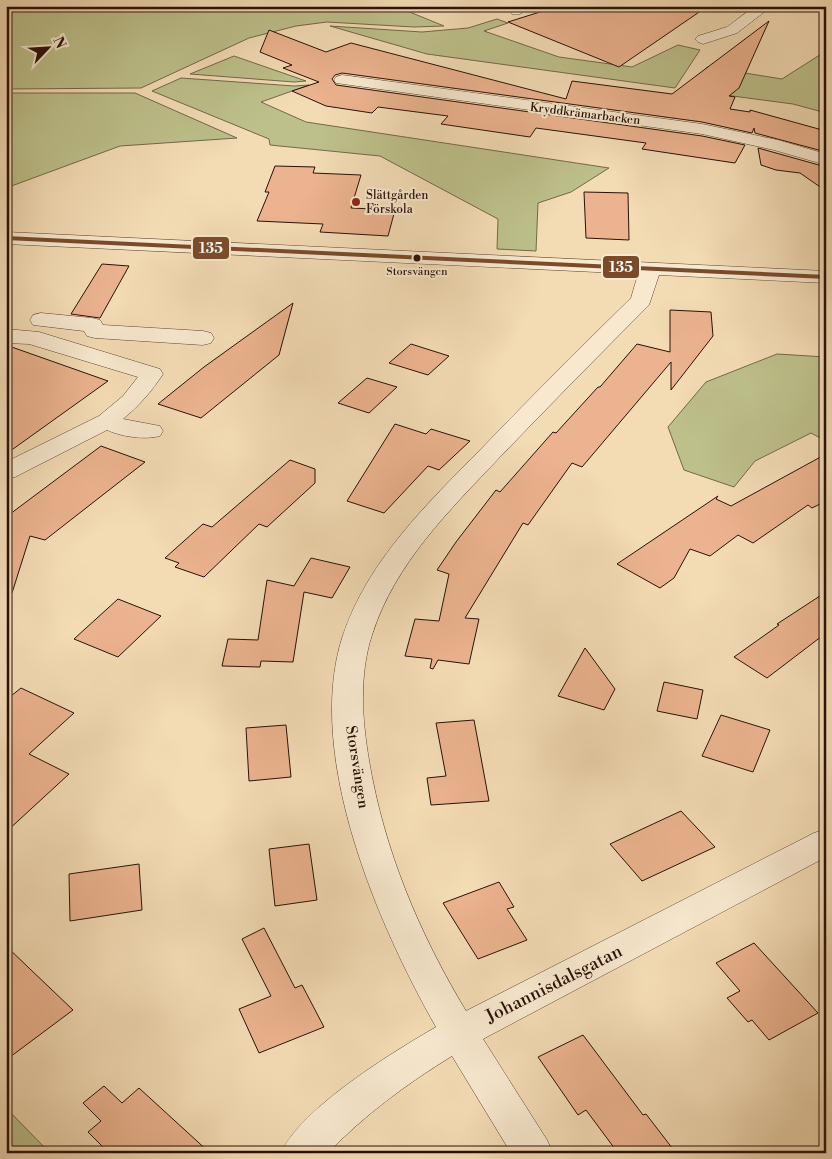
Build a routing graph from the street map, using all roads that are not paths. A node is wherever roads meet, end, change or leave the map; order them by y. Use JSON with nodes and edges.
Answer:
{"nodes":[{"id":1,"x":765,"y":6,"type":"edge"},
{"id":2,"x":703,"y":39,"type":"dead end"},
{"id":3,"x":342,"y":80,"type":"dead end"},
{"id":4,"x":826,"y":160,"type":"edge"},
{"id":5,"x":6,"y":238,"type":"edge"},
{"id":6,"x":649,"y":269,"type":"junction"},
{"id":7,"x":826,"y":277,"type":"edge"},
{"id":8,"x":32,"y":300,"type":"dead end"},
{"id":9,"x":36,"y":329,"type":"junction"},
{"id":10,"x":6,"y":336,"type":"edge"},
{"id":11,"x":204,"y":338,"type":"dead end"},
{"id":12,"x":107,"y":421,"type":"junction"},
{"id":13,"x":151,"y":431,"type":"dead end"},
{"id":14,"x":6,"y":472,"type":"edge"},
{"id":15,"x":826,"y":842,"type":"edge"},
{"id":16,"x":459,"y":1033,"type":"junction"},
{"id":17,"x":302,"y":1153,"type":"edge"},
{"id":18,"x":534,"y":1153,"type":"edge"}],
"edges":[{"from":1,"to":2,"type":"street"},
{"from":3,"to":4,"type":"street","name":"Kryddkrämarbacken"},
{"from":5,"to":6,"type":"street"},
{"from":6,"to":7,"type":"street"},
{"from":6,"to":16,"type":"street","name":"Storsvängen"},
{"from":8,"to":9,"type":"street"},
{"from":9,"to":10,"type":"street"},
{"from":9,"to":11,"type":"street"},
{"from":9,"to":12,"type":"street"},
{"from":12,"to":13,"type":"street"},
{"from":12,"to":14,"type":"street"},
{"from":15,"to":16,"type":"street","name":"Johannisdalsgatan"},
{"from":16,"to":17,"type":"street","name":"Johannisdalsgatan"},
{"from":16,"to":18,"type":"street","name":"Storsvängen"}]}
